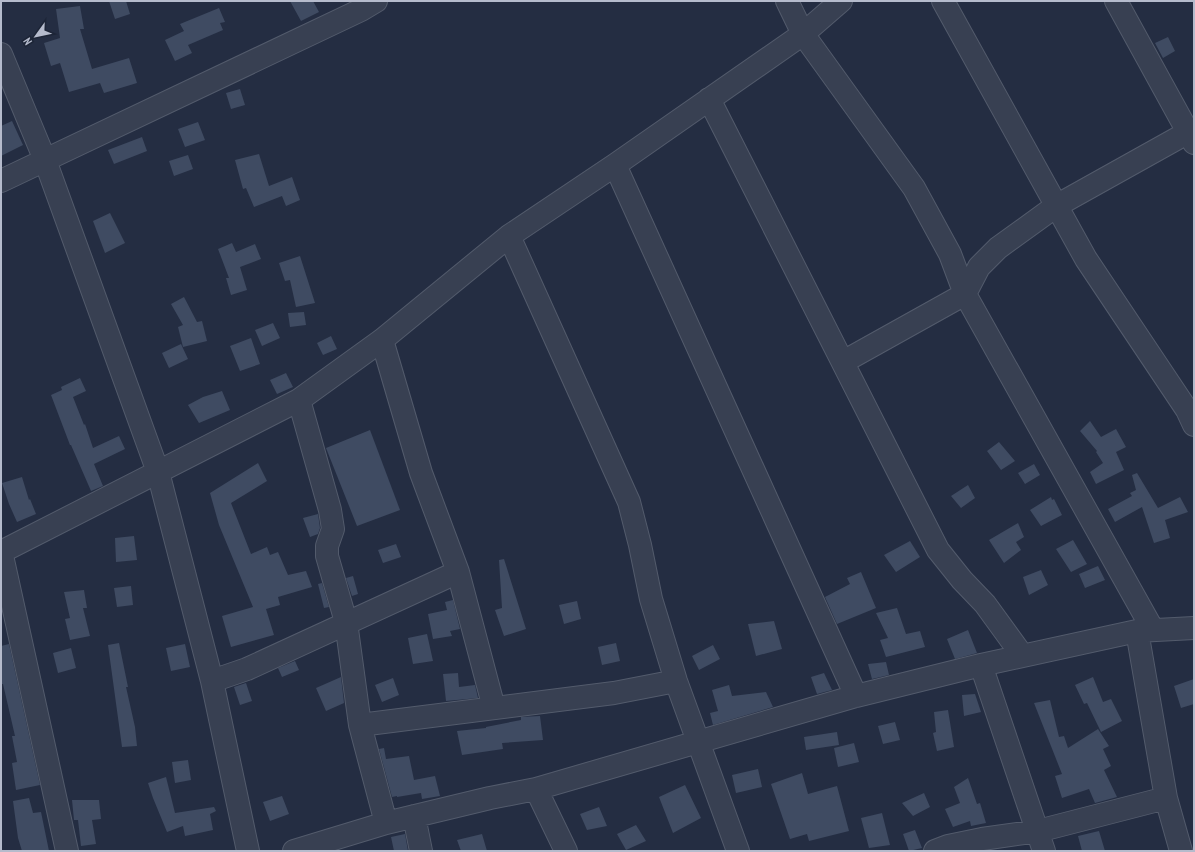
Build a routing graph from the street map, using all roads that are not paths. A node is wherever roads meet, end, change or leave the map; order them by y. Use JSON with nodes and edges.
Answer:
{"nodes":[{"id":1,"x":376,"y":1,"type":"edge"},
{"id":2,"x":787,"y":1,"type":"edge"},
{"id":3,"x":841,"y":1,"type":"edge"},
{"id":4,"x":943,"y":1,"type":"edge"},
{"id":5,"x":1116,"y":1,"type":"edge"},
{"id":6,"x":803,"y":34,"type":"junction"},
{"id":7,"x":1,"y":54,"type":"edge"},
{"id":8,"x":709,"y":100,"type":"junction"},
{"id":9,"x":1192,"y":135,"type":"edge"},
{"id":10,"x":45,"y":160,"type":"junction"},
{"id":11,"x":615,"y":165,"type":"junction"},
{"id":12,"x":1,"y":181,"type":"edge"},
{"id":13,"x":1056,"y":206,"type":"junction"},
{"id":14,"x":509,"y":236,"type":"junction"},
{"id":15,"x":965,"y":294,"type":"junction"},
{"id":16,"x":382,"y":340,"type":"junction"},
{"id":17,"x":843,"y":362,"type":"junction"},
{"id":18,"x":299,"y":400,"type":"junction"},
{"id":19,"x":1194,"y":425,"type":"edge"},
{"id":20,"x":158,"y":472,"type":"junction"},
{"id":21,"x":1,"y":552,"type":"edge"},
{"id":22,"x":458,"y":572,"type":"junction"},
{"id":23,"x":346,"y":622,"type":"junction"},
{"id":24,"x":1194,"y":628,"type":"edge"},
{"id":25,"x":1145,"y":631,"type":"junction"},
{"id":26,"x":1022,"y":655,"type":"junction"},
{"id":27,"x":982,"y":665,"type":"junction"},
{"id":28,"x":212,"y":681,"type":"junction"},
{"id":29,"x":676,"y":681,"type":"junction"},
{"id":30,"x":856,"y":696,"type":"junction"},
{"id":31,"x":494,"y":708,"type":"junction"},
{"id":32,"x":360,"y":725,"type":"junction"},
{"id":33,"x":698,"y":743,"type":"junction"},
{"id":34,"x":536,"y":789,"type":"junction"},
{"id":35,"x":1166,"y":798,"type":"junction"},
{"id":36,"x":414,"y":816,"type":"junction"},
{"id":37,"x":386,"y":823,"type":"junction"},
{"id":38,"x":1041,"y":841,"type":"edge"},
{"id":39,"x":67,"y":851,"type":"edge"},
{"id":40,"x":248,"y":851,"type":"edge"},
{"id":41,"x":294,"y":851,"type":"edge"},
{"id":42,"x":421,"y":851,"type":"edge"},
{"id":43,"x":566,"y":851,"type":"edge"},
{"id":44,"x":738,"y":851,"type":"edge"},
{"id":45,"x":935,"y":851,"type":"edge"},
{"id":46,"x":1181,"y":851,"type":"edge"}],
"edges":[{"from":1,"to":10,"type":"street"},
{"from":2,"to":6,"type":"street"},
{"from":3,"to":6,"type":"street"},
{"from":4,"to":13,"type":"street"},
{"from":5,"to":9,"type":"street"},
{"from":6,"to":8,"type":"street"},
{"from":6,"to":15,"type":"street"},
{"from":7,"to":10,"type":"street"},
{"from":8,"to":11,"type":"street"},
{"from":8,"to":17,"type":"street"},
{"from":9,"to":13,"type":"street"},
{"from":10,"to":12,"type":"street"},
{"from":10,"to":20,"type":"street"},
{"from":11,"to":14,"type":"street"},
{"from":11,"to":30,"type":"street"},
{"from":13,"to":15,"type":"street"},
{"from":13,"to":19,"type":"street"},
{"from":14,"to":16,"type":"street"},
{"from":14,"to":29,"type":"street"},
{"from":15,"to":17,"type":"street"},
{"from":15,"to":25,"type":"street"},
{"from":16,"to":18,"type":"street"},
{"from":16,"to":22,"type":"street"},
{"from":17,"to":26,"type":"street"},
{"from":18,"to":20,"type":"street"},
{"from":18,"to":23,"type":"street"},
{"from":20,"to":21,"type":"street"},
{"from":20,"to":28,"type":"street"},
{"from":21,"to":39,"type":"street"},
{"from":22,"to":23,"type":"street"},
{"from":22,"to":31,"type":"street"},
{"from":23,"to":28,"type":"street"},
{"from":23,"to":32,"type":"street"},
{"from":24,"to":25,"type":"street"},
{"from":25,"to":26,"type":"street"},
{"from":25,"to":35,"type":"street"},
{"from":26,"to":27,"type":"street"},
{"from":27,"to":30,"type":"street"},
{"from":27,"to":38,"type":"street"},
{"from":28,"to":40,"type":"street"},
{"from":29,"to":31,"type":"street"},
{"from":29,"to":33,"type":"street"},
{"from":30,"to":33,"type":"street"},
{"from":31,"to":32,"type":"street"},
{"from":32,"to":37,"type":"street"},
{"from":33,"to":34,"type":"street"},
{"from":33,"to":44,"type":"street"},
{"from":34,"to":36,"type":"street"},
{"from":34,"to":43,"type":"street"},
{"from":35,"to":38,"type":"street"},
{"from":35,"to":46,"type":"street"},
{"from":36,"to":37,"type":"street"},
{"from":36,"to":42,"type":"street"},
{"from":37,"to":41,"type":"street"},
{"from":38,"to":45,"type":"street"}]}
